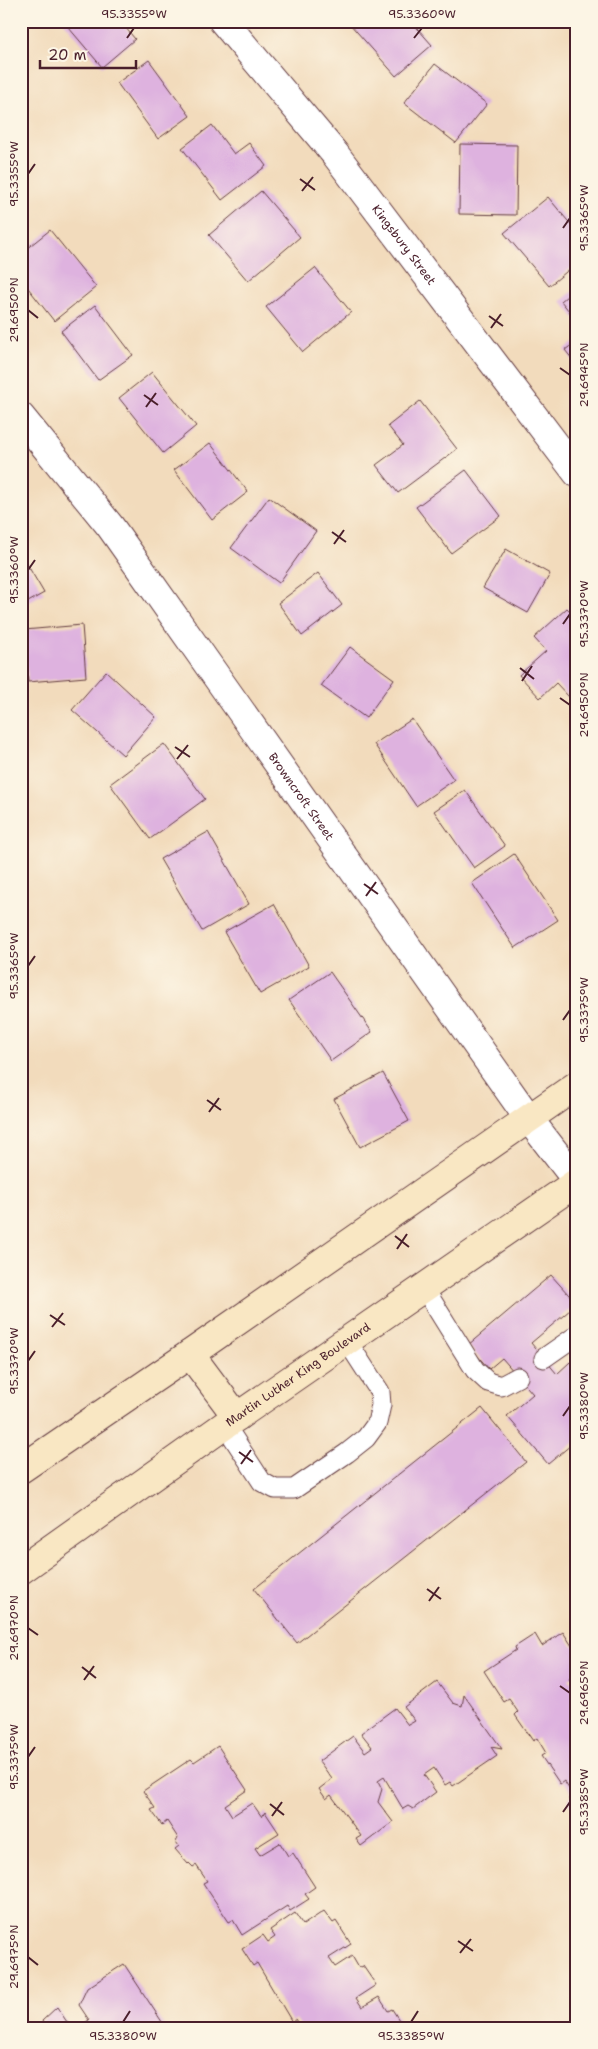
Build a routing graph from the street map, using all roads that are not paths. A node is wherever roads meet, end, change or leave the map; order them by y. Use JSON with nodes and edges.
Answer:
{"nodes":[{"id":1,"x":223,"y":21,"type":"edge"},
{"id":2,"x":21,"y":417,"type":"edge"},
{"id":3,"x":577,"y":473,"type":"edge"},
{"id":4,"x":577,"y":1085,"type":"edge"},
{"id":5,"x":529,"y":1119,"type":"junction"},
{"id":6,"x":577,"y":1182,"type":"edge"},
{"id":7,"x":424,"y":1288,"type":"junction"},
{"id":8,"x":577,"y":1335,"type":"edge"},
{"id":9,"x":348,"y":1341,"type":"junction"},
{"id":10,"x":190,"y":1354,"type":"junction"},
{"id":11,"x":544,"y":1358,"type":"dead end"},
{"id":12,"x":518,"y":1377,"type":"dead end"},
{"id":13,"x":231,"y":1421,"type":"junction"},
{"id":14,"x":21,"y":1468,"type":"edge"},
{"id":15,"x":21,"y":1570,"type":"edge"}],
"edges":[{"from":1,"to":3,"type":"street","name":"Kingsbury Street"},
{"from":2,"to":5,"type":"street","name":"Browncroft Street"},
{"from":4,"to":5,"type":"main road"},
{"from":5,"to":6,"type":"street","name":"Browncroft Street"},
{"from":5,"to":10,"type":"main road"},
{"from":6,"to":7,"type":"main road","name":"Martin Luther King Boulevard"},
{"from":7,"to":9,"type":"main road","name":"Martin Luther King Boulevard"},
{"from":7,"to":12,"type":"lane"},
{"from":8,"to":11,"type":"lane"},
{"from":9,"to":13,"type":"main road","name":"Martin Luther King Boulevard"},
{"from":9,"to":13,"type":"lane"},
{"from":10,"to":13,"type":"main road"},
{"from":10,"to":14,"type":"main road"},
{"from":13,"to":15,"type":"main road","name":"Martin Luther King Boulevard"}]}
